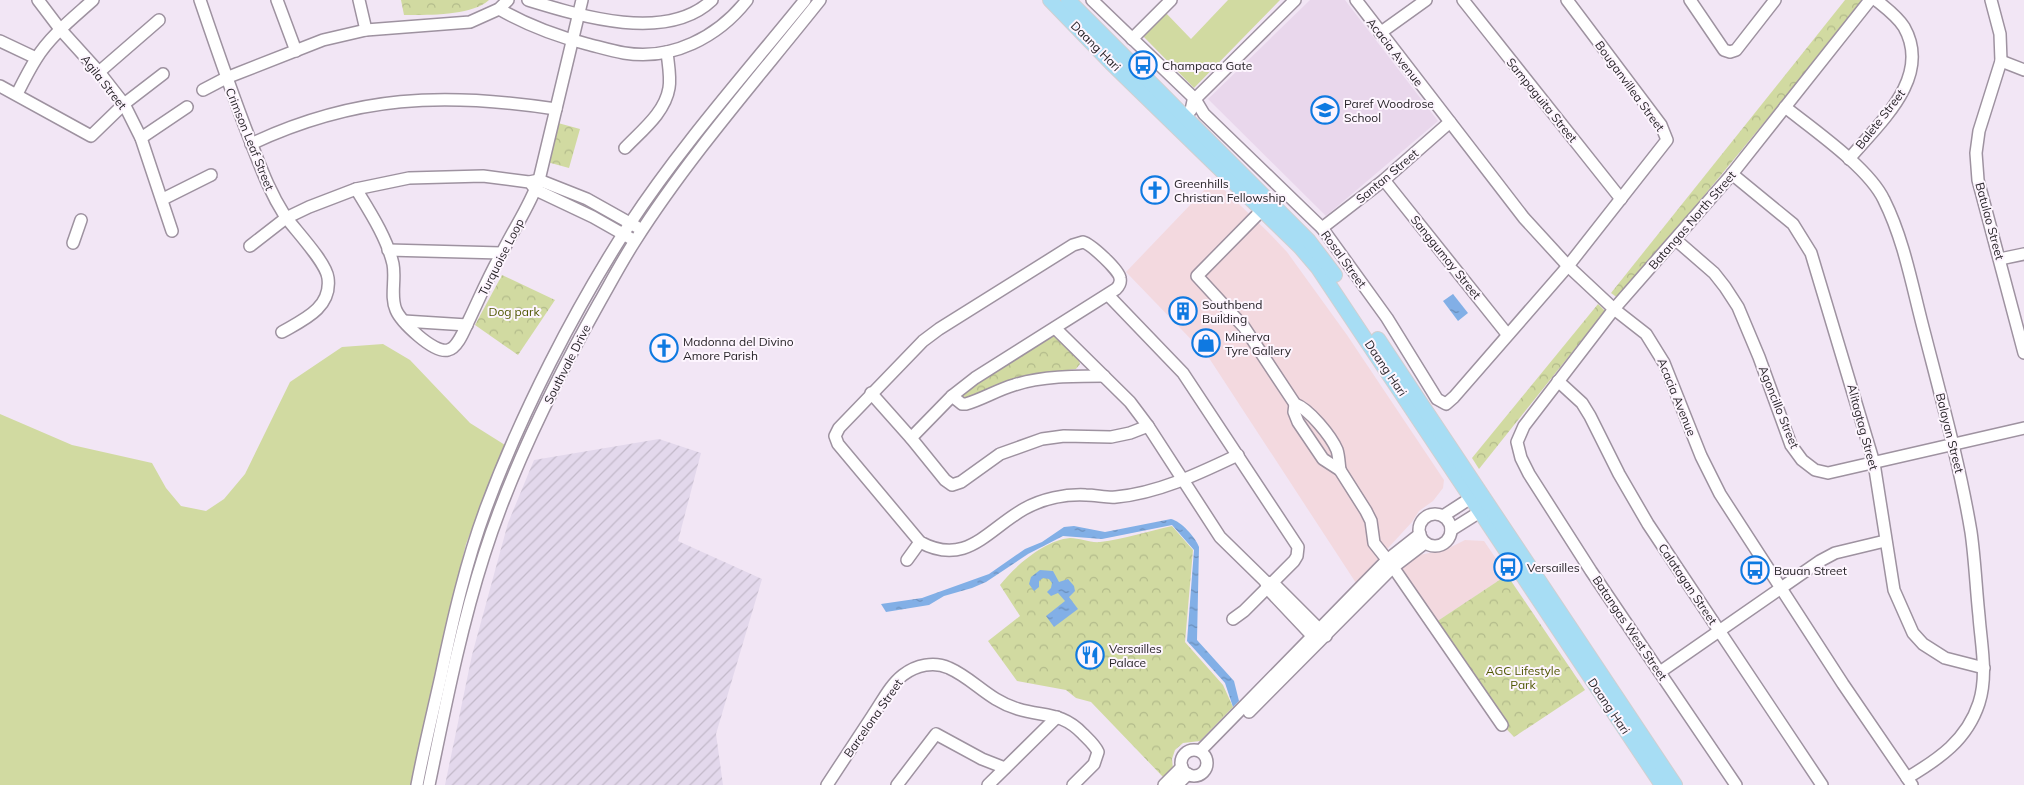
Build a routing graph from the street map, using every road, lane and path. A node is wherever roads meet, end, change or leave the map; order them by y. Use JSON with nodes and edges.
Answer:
{"nodes":[{"id":1,"x":38,"y":0,"type":"edge"},
{"id":2,"x":93,"y":0,"type":"edge"},
{"id":3,"x":200,"y":0,"type":"edge"},
{"id":4,"x":278,"y":0,"type":"edge"},
{"id":5,"x":359,"y":0,"type":"edge"},
{"id":6,"x":508,"y":0,"type":"edge"},
{"id":7,"x":528,"y":0,"type":"edge"},
{"id":8,"x":582,"y":0,"type":"edge"},
{"id":9,"x":712,"y":0,"type":"edge"},
{"id":10,"x":747,"y":0,"type":"edge"},
{"id":11,"x":805,"y":0,"type":"edge"},
{"id":12,"x":820,"y":0,"type":"edge"},
{"id":13,"x":1050,"y":0,"type":"edge"},
{"id":14,"x":1068,"y":0,"type":"edge"},
{"id":15,"x":1092,"y":0,"type":"edge"},
{"id":16,"x":1172,"y":0,"type":"edge"},
{"id":17,"x":1295,"y":0,"type":"edge"},
{"id":18,"x":1356,"y":0,"type":"edge"},
{"id":19,"x":1426,"y":0,"type":"edge"},
{"id":20,"x":1463,"y":0,"type":"edge"},
{"id":21,"x":1567,"y":0,"type":"edge"},
{"id":22,"x":1690,"y":0,"type":"edge"},
{"id":23,"x":1775,"y":0,"type":"edge"},
{"id":24,"x":1870,"y":0,"type":"edge"},
{"id":25,"x":1876,"y":0,"type":"edge"},
{"id":26,"x":1991,"y":0,"type":"edge"},
{"id":27,"x":499,"y":9,"type":"junction"},
{"id":28,"x":578,"y":14,"type":"junction"},
{"id":29,"x":159,"y":20,"type":"dead end"},
{"id":30,"x":60,"y":29,"type":"junction"},
{"id":31,"x":366,"y":30,"type":"junction"},
{"id":32,"x":1380,"y":33,"type":"junction"},
{"id":33,"x":1132,"y":39,"type":"junction"},
{"id":34,"x":572,"y":40,"type":"junction"},
{"id":35,"x":0,"y":41,"type":"edge"},
{"id":36,"x":296,"y":51,"type":"junction"},
{"id":37,"x":667,"y":52,"type":"junction"},
{"id":38,"x":36,"y":58,"type":"junction"},
{"id":39,"x":2001,"y":61,"type":"junction"},
{"id":40,"x":2024,"y":70,"type":"edge"},
{"id":41,"x":99,"y":72,"type":"junction"},
{"id":42,"x":162,"y":74,"type":"dead end"},
{"id":43,"x":226,"y":78,"type":"junction"},
{"id":44,"x":0,"y":86,"type":"edge"},
{"id":45,"x":203,"y":90,"type":"dead end"},
{"id":46,"x":17,"y":94,"type":"junction"},
{"id":47,"x":124,"y":104,"type":"junction"},
{"id":48,"x":1785,"y":106,"type":"junction"},
{"id":49,"x":187,"y":107,"type":"dead end"},
{"id":50,"x":556,"y":109,"type":"junction"},
{"id":51,"x":1184,"y":111,"type":"junction"},
{"id":52,"x":1450,"y":122,"type":"junction"},
{"id":53,"x":141,"y":138,"type":"junction"},
{"id":54,"x":251,"y":144,"type":"junction"},
{"id":55,"x":625,"y":148,"type":"dead end"},
{"id":56,"x":1849,"y":159,"type":"junction"},
{"id":57,"x":1732,"y":174,"type":"junction"},
{"id":58,"x":211,"y":175,"type":"dead end"},
{"id":59,"x":1384,"y":180,"type":"junction"},
{"id":60,"x":535,"y":184,"type":"junction"},
{"id":61,"x":356,"y":189,"type":"junction"},
{"id":62,"x":163,"y":199,"type":"junction"},
{"id":63,"x":1621,"y":199,"type":"junction"},
{"id":64,"x":1262,"y":210,"type":"junction"},
{"id":65,"x":286,"y":218,"type":"junction"},
{"id":66,"x":81,"y":220,"type":"dead end"},
{"id":67,"x":630,"y":223,"type":"junction"},
{"id":68,"x":1322,"y":228,"type":"junction"},
{"id":69,"x":172,"y":231,"type":"dead end"},
{"id":70,"x":642,"y":231,"type":"junction"},
{"id":71,"x":623,"y":234,"type":"junction"},
{"id":72,"x":1676,"y":240,"type":"junction"},
{"id":73,"x":634,"y":241,"type":"junction"},
{"id":74,"x":73,"y":242,"type":"dead end"},
{"id":75,"x":250,"y":246,"type":"dead end"},
{"id":76,"x":388,"y":250,"type":"junction"},
{"id":77,"x":501,"y":253,"type":"junction"},
{"id":78,"x":2024,"y":254,"type":"edge"},
{"id":79,"x":2000,"y":259,"type":"junction"},
{"id":80,"x":1568,"y":266,"type":"junction"},
{"id":81,"x":1108,"y":295,"type":"junction"},
{"id":82,"x":1614,"y":309,"type":"junction"},
{"id":83,"x":404,"y":321,"type":"junction"},
{"id":84,"x":466,"y":325,"type":"junction"},
{"id":85,"x":1056,"y":328,"type":"junction"},
{"id":86,"x":282,"y":332,"type":"dead end"},
{"id":87,"x":1507,"y":334,"type":"junction"},
{"id":88,"x":2023,"y":341,"type":"edge"},
{"id":89,"x":2024,"y":353,"type":"edge"},
{"id":90,"x":1104,"y":376,"type":"junction"},
{"id":91,"x":1558,"y":381,"type":"junction"},
{"id":92,"x":871,"y":393,"type":"junction"},
{"id":93,"x":952,"y":396,"type":"junction"},
{"id":94,"x":1295,"y":404,"type":"junction"},
{"id":95,"x":1148,"y":426,"type":"junction"},
{"id":96,"x":2024,"y":428,"type":"edge"},
{"id":97,"x":1324,"y":432,"type":"junction"},
{"id":98,"x":911,"y":438,"type":"junction"},
{"id":99,"x":1311,"y":441,"type":"junction"},
{"id":100,"x":1517,"y":442,"type":"joint"},
{"id":101,"x":1952,"y":443,"type":"junction"},
{"id":102,"x":1238,"y":455,"type":"junction"},
{"id":103,"x":1874,"y":463,"type":"junction"},
{"id":104,"x":1340,"y":470,"type":"junction"},
{"id":105,"x":1183,"y":480,"type":"junction"},
{"id":106,"x":1476,"y":494,"type":"junction"},
{"id":107,"x":1485,"y":509,"type":"junction"},
{"id":108,"x":1443,"y":516,"type":"junction"},
{"id":109,"x":1452,"y":530,"type":"junction"},
{"id":110,"x":1422,"y":538,"type":"junction"},
{"id":111,"x":920,"y":542,"type":"junction"},
{"id":112,"x":1885,"y":542,"type":"junction"},
{"id":113,"x":907,"y":560,"type":"dead end"},
{"id":114,"x":1390,"y":564,"type":"junction"},
{"id":115,"x":1269,"y":585,"type":"junction"},
{"id":116,"x":1782,"y":589,"type":"junction"},
{"id":117,"x":1232,"y":619,"type":"dead end"},
{"id":118,"x":1720,"y":630,"type":"junction"},
{"id":119,"x":1319,"y":636,"type":"junction"},
{"id":120,"x":1984,"y":668,"type":"junction"},
{"id":121,"x":1660,"y":672,"type":"junction"},
{"id":122,"x":1057,"y":717,"type":"junction"},
{"id":123,"x":1502,"y":725,"type":"dead end"},
{"id":124,"x":1203,"y":753,"type":"junction"},
{"id":125,"x":1005,"y":768,"type":"junction"},
{"id":126,"x":1185,"y":770,"type":"junction"},
{"id":127,"x":1910,"y":781,"type":"edge"},
{"id":128,"x":903,"y":783,"type":"edge"},
{"id":129,"x":417,"y":785,"type":"edge"},
{"id":130,"x":429,"y":785,"type":"edge"},
{"id":131,"x":827,"y":785,"type":"edge"},
{"id":132,"x":988,"y":785,"type":"edge"},
{"id":133,"x":1073,"y":785,"type":"edge"},
{"id":134,"x":1164,"y":785,"type":"edge"},
{"id":135,"x":1177,"y":785,"type":"edge"},
{"id":136,"x":1662,"y":785,"type":"edge"},
{"id":137,"x":1676,"y":785,"type":"edge"},
{"id":138,"x":1736,"y":785,"type":"edge"},
{"id":139,"x":1822,"y":785,"type":"edge"}],
"edges":[{"from":1,"to":30,"type":"street","name":"Agila Street"},
{"from":2,"to":30,"type":"street"},
{"from":3,"to":43,"type":"street","name":"Crimson Leaf Street"},
{"from":4,"to":36,"type":"street"},
{"from":5,"to":31,"type":"street"},
{"from":6,"to":27,"type":"street"},
{"from":7,"to":28,"type":"street"},
{"from":8,"to":28,"type":"street"},
{"from":9,"to":28,"type":"street"},
{"from":10,"to":37,"type":"street"},
{"from":11,"to":67,"type":"street","name":"Southvale Drive"},
{"from":12,"to":70,"type":"street","name":"Southvale Drive"},
{"from":13,"to":51,"type":"main road","name":"Daang Hari"},
{"from":14,"to":51,"type":"main road","name":"Daang Hari"},
{"from":15,"to":33,"type":"street","name":"Rosal Street"},
{"from":16,"to":33,"type":"street"},
{"from":17,"to":51,"type":"street"},
{"from":18,"to":32,"type":"street","name":"Acacia Avenue"},
{"from":19,"to":32,"type":"street"},
{"from":20,"to":63,"type":"street","name":"Sampaguita Street"},
{"from":21,"to":63,"type":"street","name":"Bouganvillea Street"},
{"from":22,"to":23,"type":"street"},
{"from":24,"to":48,"type":"street","name":"Batangas North Street"},
{"from":25,"to":56,"type":"street","name":"Balete Street"},
{"from":26,"to":39,"type":"street","name":"Batulao Street"},
{"from":27,"to":31,"type":"street"},
{"from":27,"to":34,"type":"street"},
{"from":28,"to":34,"type":"street"},
{"from":29,"to":41,"type":"street"},
{"from":30,"to":38,"type":"street"},
{"from":30,"to":41,"type":"street","name":"Agila Street"},
{"from":31,"to":36,"type":"street"},
{"from":32,"to":52,"type":"street","name":"Acacia Avenue"},
{"from":33,"to":51,"type":"street","name":"Rosal Street"},
{"from":34,"to":37,"type":"street"},
{"from":34,"to":50,"type":"street"},
{"from":35,"to":38,"type":"street"},
{"from":36,"to":43,"type":"street"},
{"from":37,"to":55,"type":"street"},
{"from":38,"to":46,"type":"street"},
{"from":39,"to":40,"type":"street"},
{"from":39,"to":79,"type":"street","name":"Batulao Street"},
{"from":41,"to":47,"type":"street","name":"Agila Street"},
{"from":42,"to":47,"type":"street"},
{"from":43,"to":45,"type":"street"},
{"from":43,"to":54,"type":"street","name":"Crimson Leaf Street"},
{"from":44,"to":46,"type":"street"},
{"from":46,"to":47,"type":"street"},
{"from":47,"to":53,"type":"street","name":"Agila Street"},
{"from":48,"to":56,"type":"street","name":"Balayan Street"},
{"from":48,"to":57,"type":"street","name":"Batangas North Street"},
{"from":49,"to":53,"type":"street"},
{"from":50,"to":54,"type":"street"},
{"from":50,"to":60,"type":"street"},
{"from":51,"to":64,"type":"main road","name":"Daang Hari"},
{"from":51,"to":68,"type":"street","name":"Rosal Street"},
{"from":51,"to":106,"type":"main road","name":"Daang Hari"},
{"from":52,"to":59,"type":"street","name":"Santan Street"},
{"from":52,"to":80,"type":"street","name":"Acacia Avenue"},
{"from":53,"to":62,"type":"street","name":"Agila Street"},
{"from":54,"to":65,"type":"street","name":"Crimson Leaf Street"},
{"from":56,"to":101,"type":"street","name":"Balayan Street"},
{"from":57,"to":72,"type":"street","name":"Batangas North Street"},
{"from":57,"to":103,"type":"street","name":"Alitagtag Street"},
{"from":58,"to":62,"type":"street"},
{"from":59,"to":68,"type":"street","name":"Santan Street"},
{"from":59,"to":87,"type":"street","name":"Sanggumay Street"},
{"from":60,"to":61,"type":"street"},
{"from":60,"to":67,"type":"street"},
{"from":60,"to":71,"type":"street"},
{"from":60,"to":77,"type":"street","name":"Turquoise Loop"},
{"from":61,"to":65,"type":"street"},
{"from":61,"to":76,"type":"street","name":"Turquoise Loop"},
{"from":62,"to":69,"type":"street","name":"Agila Street"},
{"from":63,"to":80,"type":"street","name":"Bouganvillea Street"},
{"from":64,"to":94,"type":"street"},
{"from":64,"to":106,"type":"main road","name":"Daang Hari"},
{"from":65,"to":75,"type":"street"},
{"from":65,"to":86,"type":"street","name":"Crimson Leaf Street"},
{"from":66,"to":74,"type":"street"},
{"from":67,"to":70,"type":"street"},
{"from":67,"to":71,"type":"street","name":"Southvale Drive"},
{"from":68,"to":87,"type":"street","name":"Rosal Street"},
{"from":70,"to":73,"type":"street","name":"Southvale Drive"},
{"from":71,"to":73,"type":"street"},
{"from":71,"to":129,"type":"street","name":"Southvale Drive"},
{"from":72,"to":82,"type":"street","name":"Batangas North Street"},
{"from":72,"to":103,"type":"street","name":"Agoncillo Street"},
{"from":73,"to":130,"type":"street","name":"Southvale Drive"},
{"from":76,"to":77,"type":"street"},
{"from":76,"to":83,"type":"street","name":"Turquoise Loop"},
{"from":77,"to":84,"type":"street","name":"Turquoise Loop"},
{"from":78,"to":79,"type":"street"},
{"from":79,"to":88,"type":"street","name":"Batulao Street"},
{"from":80,"to":82,"type":"street","name":"Acacia Avenue"},
{"from":80,"to":87,"type":"street","name":"Rosal Street"},
{"from":81,"to":85,"type":"street"},
{"from":81,"to":92,"type":"street"},
{"from":81,"to":102,"type":"street"},
{"from":82,"to":91,"type":"street","name":"Batangas North Street"},
{"from":82,"to":116,"type":"street","name":"Acacia Avenue"},
{"from":83,"to":84,"type":"street"},
{"from":83,"to":84,"type":"street","name":"Turquoise Loop"},
{"from":85,"to":90,"type":"street"},
{"from":85,"to":93,"type":"street"},
{"from":88,"to":89,"type":"street","name":"Batulao Street"},
{"from":90,"to":93,"type":"street"},
{"from":90,"to":95,"type":"street"},
{"from":91,"to":100,"type":"street","name":"Batangas North Street"},
{"from":91,"to":118,"type":"street","name":"Calatagan Street"},
{"from":92,"to":98,"type":"street"},
{"from":92,"to":111,"type":"street"},
{"from":93,"to":98,"type":"street"},
{"from":94,"to":97,"type":"street"},
{"from":94,"to":99,"type":"street"},
{"from":95,"to":98,"type":"street"},
{"from":95,"to":105,"type":"street"},
{"from":96,"to":101,"type":"street","name":"Agoncillo Street"},
{"from":97,"to":99,"type":"street"},
{"from":97,"to":104,"type":"street"},
{"from":99,"to":104,"type":"street"},
{"from":100,"to":121,"type":"street","name":"Batangas West Street"},
{"from":101,"to":103,"type":"street","name":"Agoncillo Street"},
{"from":101,"to":120,"type":"street","name":"Balayan Street"},
{"from":102,"to":105,"type":"street"},
{"from":102,"to":115,"type":"street"},
{"from":103,"to":112,"type":"street","name":"Alitagtag Street"},
{"from":104,"to":114,"type":"street"},
{"from":105,"to":111,"type":"street"},
{"from":105,"to":115,"type":"street"},
{"from":106,"to":107,"type":"main road","name":"Daang Hari"},
{"from":106,"to":108,"type":"street"},
{"from":107,"to":109,"type":"street"},
{"from":107,"to":136,"type":"main road","name":"Daang Hari"},
{"from":107,"to":137,"type":"main road","name":"Daang Hari"},
{"from":108,"to":109,"type":"street"},
{"from":108,"to":110,"type":"street"},
{"from":109,"to":110,"type":"street"},
{"from":110,"to":114,"type":"street"},
{"from":111,"to":113,"type":"street"},
{"from":112,"to":116,"type":"street"},
{"from":112,"to":120,"type":"street","name":"Alitagtag Street"},
{"from":114,"to":119,"type":"street"},
{"from":114,"to":123,"type":"street"},
{"from":115,"to":117,"type":"street"},
{"from":115,"to":119,"type":"street"},
{"from":116,"to":118,"type":"street"},
{"from":116,"to":127,"type":"street","name":"Acacia Avenue"},
{"from":118,"to":121,"type":"street"},
{"from":118,"to":139,"type":"street","name":"Calatagan Street"},
{"from":119,"to":124,"type":"street"},
{"from":120,"to":127,"type":"street","name":"Balayan Street"},
{"from":121,"to":138,"type":"street","name":"Batangas West Street"},
{"from":122,"to":125,"type":"street"},
{"from":122,"to":131,"type":"street","name":"Barcelona Street"},
{"from":122,"to":133,"type":"street","name":"Barcelona Street"},
{"from":124,"to":126,"type":"street"},
{"from":124,"to":126,"type":"street"},
{"from":125,"to":128,"type":"street"},
{"from":125,"to":132,"type":"street"},
{"from":126,"to":134,"type":"street"},
{"from":126,"to":135,"type":"street"}]}
